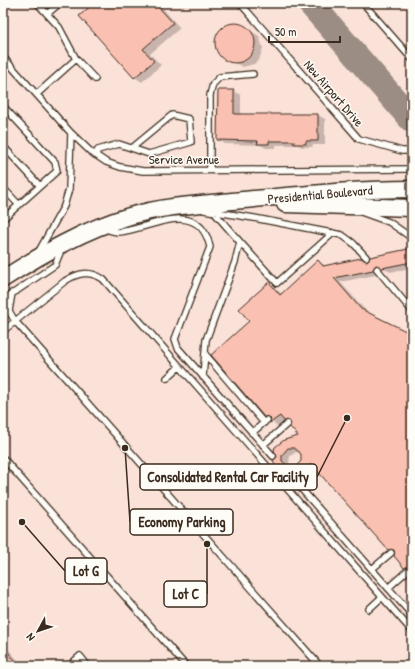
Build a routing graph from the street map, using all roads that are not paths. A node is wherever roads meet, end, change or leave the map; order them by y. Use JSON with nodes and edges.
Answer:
{"nodes":[{"id":1,"x":37,"y":3,"type":"edge"},
{"id":2,"x":60,"y":3,"type":"edge"},
{"id":3,"x":240,"y":3,"type":"edge"},
{"id":4,"x":362,"y":3,"type":"edge"},
{"id":5,"x":47,"y":14,"type":"junction"},
{"id":6,"x":3,"y":57,"type":"edge"},
{"id":7,"x":76,"y":59,"type":"junction"},
{"id":8,"x":412,"y":59,"type":"edge"},
{"id":9,"x":253,"y":74,"type":"dead end"},
{"id":10,"x":95,"y":79,"type":"dead end"},
{"id":11,"x":37,"y":94,"type":"junction"},
{"id":12,"x":3,"y":106,"type":"edge"},
{"id":13,"x":71,"y":133,"type":"junction"},
{"id":14,"x":3,"y":146,"type":"edge"},
{"id":15,"x":132,"y":148,"type":"junction"},
{"id":16,"x":412,"y":151,"type":"edge"},
{"id":17,"x":95,"y":155,"type":"junction"},
{"id":18,"x":412,"y":169,"type":"edge"},
{"id":19,"x":210,"y":170,"type":"junction"},
{"id":20,"x":40,"y":186,"type":"junction"},
{"id":21,"x":3,"y":188,"type":"edge"},
{"id":22,"x":412,"y":189,"type":"edge"},
{"id":23,"x":228,"y":202,"type":"junction"},
{"id":24,"x":19,"y":205,"type":"junction"},
{"id":25,"x":170,"y":206,"type":"junction"},
{"id":26,"x":312,"y":206,"type":"junction"},
{"id":27,"x":412,"y":208,"type":"edge"},
{"id":28,"x":213,"y":211,"type":"junction"},
{"id":29,"x":3,"y":219,"type":"edge"},
{"id":30,"x":100,"y":227,"type":"junction"},
{"id":31,"x":333,"y":233,"type":"junction"},
{"id":32,"x":412,"y":238,"type":"edge"},
{"id":33,"x":240,"y":242,"type":"junction"},
{"id":34,"x":63,"y":244,"type":"junction"},
{"id":35,"x":366,"y":257,"type":"dead end"},
{"id":36,"x":35,"y":258,"type":"junction"},
{"id":37,"x":377,"y":269,"type":"dead end"},
{"id":38,"x":3,"y":279,"type":"edge"},
{"id":39,"x":12,"y":293,"type":"junction"},
{"id":40,"x":3,"y":300,"type":"edge"},
{"id":41,"x":412,"y":310,"type":"edge"},
{"id":42,"x":15,"y":321,"type":"junction"},
{"id":43,"x":3,"y":331,"type":"edge"},
{"id":44,"x":205,"y":354,"type":"junction"},
{"id":45,"x":179,"y":366,"type":"junction"},
{"id":46,"x":203,"y":377,"type":"junction"},
{"id":47,"x":167,"y":378,"type":"dead end"},
{"id":48,"x":287,"y":424,"type":"dead end"},
{"id":49,"x":252,"y":433,"type":"junction"},
{"id":50,"x":262,"y":445,"type":"junction"},
{"id":51,"x":273,"y":456,"type":"dead end"},
{"id":52,"x":3,"y":458,"type":"edge"},
{"id":53,"x":290,"y":476,"type":"dead end"},
{"id":54,"x":391,"y":553,"type":"dead end"},
{"id":55,"x":372,"y":569,"type":"junction"},
{"id":56,"x":407,"y":571,"type":"dead end"},
{"id":57,"x":388,"y":588,"type":"junction"},
{"id":58,"x":382,"y":597,"type":"junction"},
{"id":59,"x":369,"y":609,"type":"dead end"},
{"id":60,"x":412,"y":615,"type":"edge"},
{"id":61,"x":412,"y":631,"type":"edge"},
{"id":62,"x":69,"y":666,"type":"edge"},
{"id":63,"x":88,"y":666,"type":"edge"},
{"id":64,"x":186,"y":666,"type":"edge"},
{"id":65,"x":320,"y":666,"type":"edge"}],
"edges":[{"from":1,"to":5,"type":"lane"},
{"from":2,"to":5,"type":"lane"},
{"from":3,"to":16,"type":"lane","name":"New Airport Drive"},
{"from":4,"to":8,"type":"lane"},
{"from":5,"to":7,"type":"lane"},
{"from":6,"to":11,"type":"lane","name":"Service Avenue"},
{"from":7,"to":10,"type":"lane"},
{"from":7,"to":11,"type":"lane"},
{"from":9,"to":19,"type":"lane"},
{"from":11,"to":13,"type":"lane","name":"Service Avenue"},
{"from":12,"to":20,"type":"lane"},
{"from":13,"to":17,"type":"lane","name":"Service Avenue"},
{"from":13,"to":36,"type":"lane"},
{"from":14,"to":20,"type":"lane"},
{"from":15,"to":15,"type":"lane"},
{"from":15,"to":17,"type":"lane"},
{"from":17,"to":19,"type":"lane","name":"Service Avenue"},
{"from":18,"to":19,"type":"lane","name":"Service Avenue"},
{"from":20,"to":24,"type":"lane"},
{"from":21,"to":24,"type":"lane"},
{"from":22,"to":23,"type":"main road","name":"Presidential Boulevard"},
{"from":23,"to":25,"type":"main road","name":"Presidential Boulevard"},
{"from":23,"to":26,"type":"main road","name":"Presidential Boulevard"},
{"from":24,"to":29,"type":"lane"},
{"from":25,"to":28,"type":"lane"},
{"from":25,"to":30,"type":"main road","name":"Presidential Boulevard"},
{"from":26,"to":27,"type":"main road","name":"Presidential Boulevard"},
{"from":26,"to":32,"type":"lane"},
{"from":28,"to":31,"type":"lane"},
{"from":28,"to":33,"type":"lane"},
{"from":30,"to":34,"type":"main road","name":"Presidential Boulevard"},
{"from":30,"to":46,"type":"lane"},
{"from":31,"to":33,"type":"lane"},
{"from":31,"to":35,"type":"lane"},
{"from":33,"to":44,"type":"lane"},
{"from":34,"to":36,"type":"main road","name":"Presidential Boulevard"},
{"from":34,"to":39,"type":"lane"},
{"from":36,"to":38,"type":"main road","name":"Presidential Boulevard"},
{"from":37,"to":41,"type":"lane"},
{"from":39,"to":40,"type":"lane"},
{"from":39,"to":42,"type":"lane"},
{"from":42,"to":43,"type":"lane"},
{"from":42,"to":45,"type":"lane"},
{"from":42,"to":65,"type":"lane"},
{"from":44,"to":46,"type":"lane"},
{"from":44,"to":49,"type":"lane"},
{"from":45,"to":47,"type":"lane"},
{"from":45,"to":58,"type":"lane"},
{"from":46,"to":49,"type":"lane"},
{"from":48,"to":50,"type":"lane"},
{"from":49,"to":50,"type":"lane"},
{"from":50,"to":51,"type":"lane"},
{"from":52,"to":64,"type":"lane"},
{"from":53,"to":55,"type":"lane"},
{"from":54,"to":55,"type":"lane"},
{"from":55,"to":57,"type":"lane"},
{"from":56,"to":57,"type":"lane"},
{"from":57,"to":60,"type":"lane"},
{"from":58,"to":59,"type":"lane"},
{"from":58,"to":61,"type":"lane"},
{"from":62,"to":63,"type":"lane"}]}
